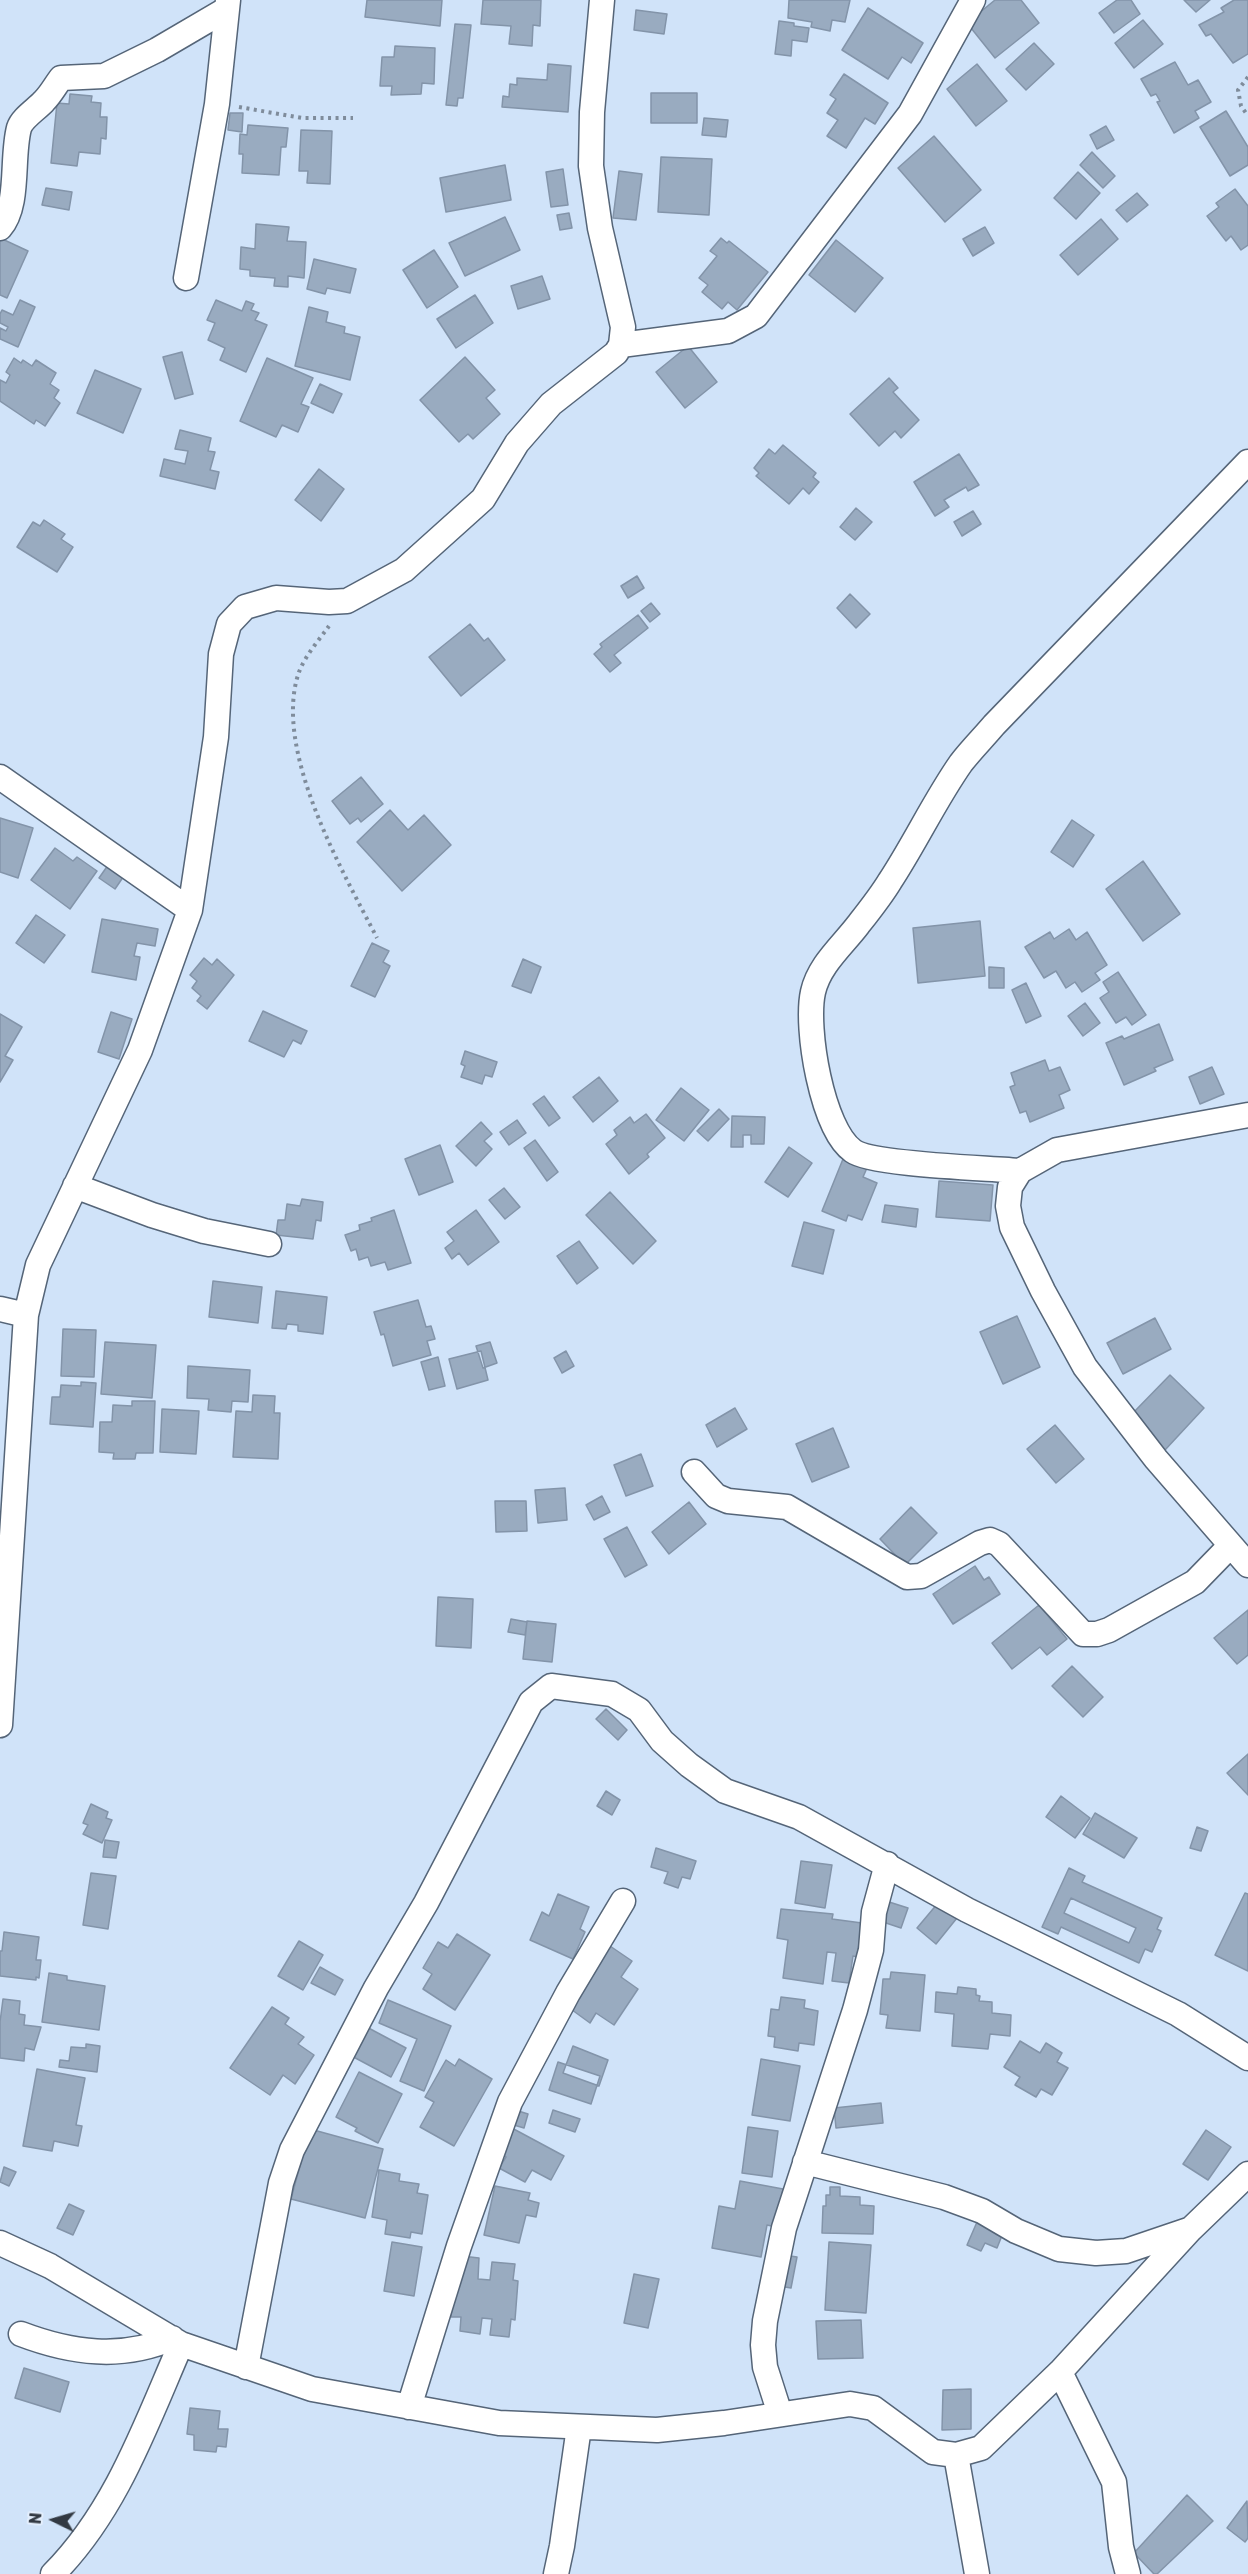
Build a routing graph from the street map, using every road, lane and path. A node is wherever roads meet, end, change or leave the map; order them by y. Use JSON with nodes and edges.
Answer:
{"nodes":[{"id":1,"x":602,"y":0,"type":"edge"},
{"id":2,"x":973,"y":0,"type":"edge"},
{"id":3,"x":227,"y":5,"type":"edge"},
{"id":4,"x":1248,"y":77,"type":"edge"},
{"id":5,"x":218,"y":104,"type":"junction"},
{"id":6,"x":1248,"y":117,"type":"edge"},
{"id":7,"x":353,"y":118,"type":"dead end"},
{"id":8,"x":0,"y":228,"type":"edge"},
{"id":9,"x":186,"y":278,"type":"dead end"},
{"id":10,"x":621,"y":345,"type":"junction"},
{"id":11,"x":1248,"y":462,"type":"edge"},
{"id":12,"x":347,"y":601,"type":"junction"},
{"id":13,"x":0,"y":777,"type":"edge"},
{"id":14,"x":190,"y":910,"type":"junction"},
{"id":15,"x":377,"y":938,"type":"dead end"},
{"id":16,"x":1248,"y":1115,"type":"edge"},
{"id":17,"x":1020,"y":1171,"type":"junction"},
{"id":18,"x":75,"y":1186,"type":"junction"},
{"id":19,"x":269,"y":1244,"type":"dead end"},
{"id":20,"x":0,"y":1310,"type":"edge"},
{"id":21,"x":26,"y":1315,"type":"junction"},
{"id":22,"x":694,"y":1472,"type":"dead end"},
{"id":23,"x":7,"y":1502,"type":"edge"},
{"id":24,"x":1230,"y":1546,"type":"junction"},
{"id":25,"x":1248,"y":1565,"type":"edge"},
{"id":26,"x":0,"y":1725,"type":"edge"},
{"id":27,"x":886,"y":1864,"type":"junction"},
{"id":28,"x":623,"y":1901,"type":"dead end"},
{"id":29,"x":1248,"y":2058,"type":"edge"},
{"id":30,"x":805,"y":2162,"type":"junction"},
{"id":31,"x":1248,"y":2174,"type":"edge"},
{"id":32,"x":1191,"y":2229,"type":"junction"},
{"id":33,"x":0,"y":2243,"type":"edge"},
{"id":34,"x":21,"y":2334,"type":"dead end"},
{"id":35,"x":176,"y":2341,"type":"junction"},
{"id":36,"x":246,"y":2367,"type":"junction"},
{"id":37,"x":1060,"y":2372,"type":"junction"},
{"id":38,"x":410,"y":2407,"type":"junction"},
{"id":39,"x":780,"y":2414,"type":"junction"},
{"id":40,"x":579,"y":2427,"type":"junction"},
{"id":41,"x":956,"y":2455,"type":"junction"},
{"id":42,"x":53,"y":2574,"type":"edge"},
{"id":43,"x":556,"y":2574,"type":"edge"},
{"id":44,"x":977,"y":2574,"type":"edge"},
{"id":45,"x":1128,"y":2574,"type":"edge"}],
"edges":[{"from":1,"to":10,"type":"street"},
{"from":2,"to":10,"type":"street"},
{"from":3,"to":5,"type":"street"},
{"from":3,"to":8,"type":"street"},
{"from":4,"to":6,"type":"path"},
{"from":5,"to":7,"type":"path"},
{"from":5,"to":9,"type":"street"},
{"from":10,"to":12,"type":"street"},
{"from":11,"to":17,"type":"street"},
{"from":12,"to":14,"type":"street"},
{"from":12,"to":15,"type":"path"},
{"from":13,"to":14,"type":"street"},
{"from":14,"to":18,"type":"street"},
{"from":16,"to":17,"type":"street"},
{"from":17,"to":24,"type":"street"},
{"from":18,"to":19,"type":"street"},
{"from":18,"to":21,"type":"street"},
{"from":20,"to":21,"type":"street"},
{"from":21,"to":23,"type":"street"},
{"from":22,"to":24,"type":"street"},
{"from":23,"to":26,"type":"street"},
{"from":24,"to":25,"type":"street"},
{"from":27,"to":29,"type":"street"},
{"from":27,"to":30,"type":"street"},
{"from":27,"to":36,"type":"street"},
{"from":28,"to":38,"type":"street"},
{"from":30,"to":32,"type":"street"},
{"from":30,"to":39,"type":"street"},
{"from":31,"to":32,"type":"street"},
{"from":32,"to":37,"type":"street"},
{"from":33,"to":35,"type":"street"},
{"from":34,"to":35,"type":"street"},
{"from":35,"to":36,"type":"street"},
{"from":35,"to":42,"type":"street"},
{"from":36,"to":38,"type":"street"},
{"from":37,"to":41,"type":"street"},
{"from":37,"to":45,"type":"street"},
{"from":38,"to":40,"type":"street"},
{"from":39,"to":40,"type":"street"},
{"from":39,"to":41,"type":"street"},
{"from":40,"to":43,"type":"street"},
{"from":41,"to":44,"type":"street"}]}
